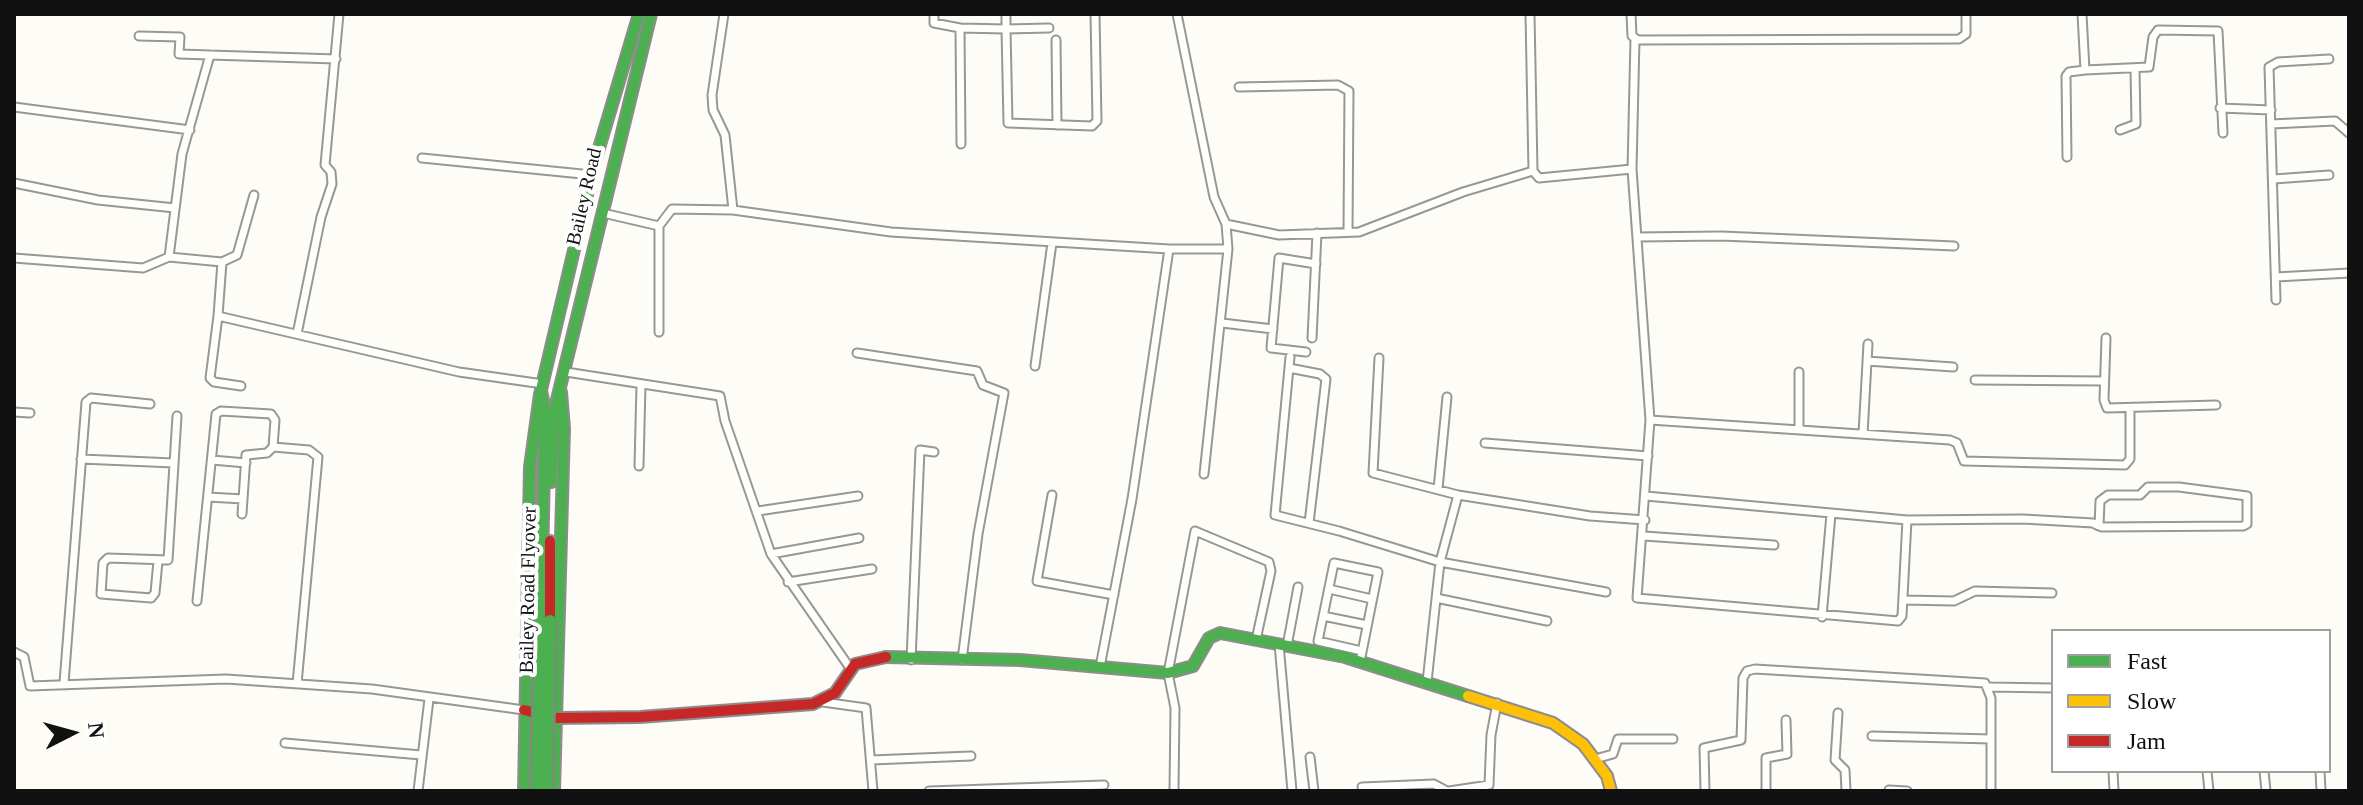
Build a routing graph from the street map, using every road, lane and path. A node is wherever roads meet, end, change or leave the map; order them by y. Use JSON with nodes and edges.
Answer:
{"nodes":[{"id":1,"x":339,"y":14,"type":"edge"},
{"id":2,"x":639,"y":14,"type":"edge"},
{"id":3,"x":651,"y":14,"type":"edge"},
{"id":4,"x":724,"y":14,"type":"edge"},
{"id":5,"x":934,"y":14,"type":"edge"},
{"id":6,"x":1006,"y":14,"type":"edge"},
{"id":7,"x":1095,"y":14,"type":"edge"},
{"id":8,"x":1177,"y":14,"type":"edge"},
{"id":9,"x":1530,"y":14,"type":"edge"},
{"id":10,"x":1631,"y":14,"type":"edge"},
{"id":11,"x":1966,"y":14,"type":"edge"},
{"id":12,"x":2082,"y":14,"type":"edge"},
{"id":13,"x":960,"y":28,"type":"junction"},
{"id":14,"x":1049,"y":28,"type":"dead end"},
{"id":15,"x":1006,"y":29,"type":"junction"},
{"id":16,"x":139,"y":36,"type":"dead end"},
{"id":17,"x":1635,"y":39,"type":"junction"},
{"id":18,"x":1056,"y":40,"type":"dead end"},
{"id":19,"x":210,"y":55,"type":"junction"},
{"id":20,"x":336,"y":59,"type":"junction"},
{"id":21,"x":2329,"y":59,"type":"dead end"},
{"id":22,"x":2135,"y":69,"type":"junction"},
{"id":23,"x":2085,"y":70,"type":"junction"},
{"id":24,"x":1239,"y":87,"type":"dead end"},
{"id":25,"x":14,"y":107,"type":"edge"},
{"id":26,"x":2220,"y":108,"type":"junction"},
{"id":27,"x":2271,"y":110,"type":"junction"},
{"id":28,"x":2271,"y":124,"type":"junction"},
{"id":29,"x":1057,"y":125,"type":"junction"},
{"id":30,"x":190,"y":130,"type":"junction"},
{"id":31,"x":2120,"y":130,"type":"dead end"},
{"id":32,"x":2223,"y":133,"type":"dead end"},
{"id":33,"x":2349,"y":133,"type":"edge"},
{"id":34,"x":961,"y":144,"type":"dead end"},
{"id":35,"x":2067,"y":157,"type":"dead end"},
{"id":36,"x":422,"y":158,"type":"dead end"},
{"id":37,"x":1632,"y":169,"type":"junction"},
{"id":38,"x":1533,"y":171,"type":"junction"},
{"id":39,"x":592,"y":175,"type":"junction"},
{"id":40,"x":2329,"y":175,"type":"dead end"},
{"id":41,"x":2274,"y":179,"type":"junction"},
{"id":42,"x":14,"y":183,"type":"edge"},
{"id":43,"x":254,"y":195,"type":"dead end"},
{"id":44,"x":175,"y":208,"type":"junction"},
{"id":45,"x":733,"y":210,"type":"junction"},
{"id":46,"x":602,"y":213,"type":"junction"},
{"id":47,"x":1226,"y":224,"type":"junction"},
{"id":48,"x":659,"y":226,"type":"junction"},
{"id":49,"x":1348,"y":232,"type":"junction"},
{"id":50,"x":1317,"y":233,"type":"junction"},
{"id":51,"x":1637,"y":237,"type":"junction"},
{"id":52,"x":1052,"y":243,"type":"junction"},
{"id":53,"x":1954,"y":246,"type":"dead end"},
{"id":54,"x":1169,"y":249,"type":"junction"},
{"id":55,"x":1228,"y":249,"type":"junction"},
{"id":56,"x":169,"y":257,"type":"junction"},
{"id":57,"x":14,"y":258,"type":"edge"},
{"id":58,"x":222,"y":262,"type":"junction"},
{"id":59,"x":1316,"y":264,"type":"junction"},
{"id":60,"x":2349,"y":273,"type":"edge"},
{"id":61,"x":2276,"y":277,"type":"junction"},
{"id":62,"x":2276,"y":300,"type":"dead end"},
{"id":63,"x":218,"y":316,"type":"junction"},
{"id":64,"x":1222,"y":323,"type":"junction"},
{"id":65,"x":1273,"y":329,"type":"junction"},
{"id":66,"x":659,"y":332,"type":"dead end"},
{"id":67,"x":297,"y":334,"type":"junction"},
{"id":68,"x":1312,"y":338,"type":"dead end"},
{"id":69,"x":2106,"y":338,"type":"dead end"},
{"id":70,"x":1868,"y":344,"type":"dead end"},
{"id":71,"x":1306,"y":352,"type":"dead end"},
{"id":72,"x":857,"y":353,"type":"dead end"},
{"id":73,"x":1290,"y":357,"type":"dead end"},
{"id":74,"x":1379,"y":358,"type":"dead end"},
{"id":75,"x":1867,"y":361,"type":"junction"},
{"id":76,"x":1035,"y":366,"type":"dead end"},
{"id":77,"x":1953,"y":367,"type":"dead end"},
{"id":78,"x":1289,"y":368,"type":"junction"},
{"id":79,"x":566,"y":372,"type":"junction"},
{"id":80,"x":1799,"y":372,"type":"dead end"},
{"id":81,"x":1975,"y":380,"type":"dead end"},
{"id":82,"x":2104,"y":381,"type":"junction"},
{"id":83,"x":641,"y":385,"type":"junction"},
{"id":84,"x":241,"y":386,"type":"dead end"},
{"id":85,"x":542,"y":387,"type":"junction"},
{"id":86,"x":561,"y":390,"type":"junction"},
{"id":87,"x":1447,"y":397,"type":"dead end"},
{"id":88,"x":150,"y":404,"type":"dead end"},
{"id":89,"x":2216,"y":405,"type":"dead end"},
{"id":90,"x":2130,"y":409,"type":"junction"},
{"id":91,"x":14,"y":412,"type":"edge"},
{"id":92,"x":30,"y":413,"type":"dead end"},
{"id":93,"x":177,"y":416,"type":"dead end"},
{"id":94,"x":1650,"y":420,"type":"junction"},
{"id":95,"x":1799,"y":430,"type":"junction"},
{"id":96,"x":1863,"y":434,"type":"junction"},
{"id":97,"x":1485,"y":443,"type":"dead end"},
{"id":98,"x":273,"y":447,"type":"junction"},
{"id":99,"x":934,"y":452,"type":"dead end"},
{"id":100,"x":1648,"y":456,"type":"junction"},
{"id":101,"x":81,"y":459,"type":"junction"},
{"id":102,"x":212,"y":460,"type":"junction"},
{"id":103,"x":174,"y":463,"type":"junction"},
{"id":104,"x":246,"y":463,"type":"junction"},
{"id":105,"x":639,"y":466,"type":"dead end"},
{"id":106,"x":1204,"y":474,"type":"dead end"},
{"id":107,"x":1438,"y":489,"type":"junction"},
{"id":108,"x":1052,"y":495,"type":"dead end"},
{"id":109,"x":1458,"y":495,"type":"junction"},
{"id":110,"x":858,"y":496,"type":"dead end"},
{"id":111,"x":1646,"y":496,"type":"junction"},
{"id":112,"x":208,"y":497,"type":"junction"},
{"id":113,"x":243,"y":499,"type":"junction"},
{"id":114,"x":758,"y":511,"type":"junction"},
{"id":115,"x":242,"y":514,"type":"dead end"},
{"id":116,"x":1831,"y":514,"type":"junction"},
{"id":117,"x":1645,"y":520,"type":"junction"},
{"id":118,"x":1907,"y":520,"type":"junction"},
{"id":119,"x":1309,"y":523,"type":"junction"},
{"id":120,"x":2099,"y":526,"type":"junction"},
{"id":121,"x":1644,"y":536,"type":"junction"},
{"id":122,"x":859,"y":538,"type":"dead end"},
{"id":123,"x":1774,"y":545,"type":"dead end"},
{"id":124,"x":771,"y":554,"type":"junction"},
{"id":125,"x":158,"y":561,"type":"junction"},
{"id":126,"x":1440,"y":562,"type":"junction"},
{"id":127,"x":872,"y":569,"type":"dead end"},
{"id":128,"x":788,"y":582,"type":"junction"},
{"id":129,"x":1298,"y":587,"type":"dead end"},
{"id":130,"x":1329,"y":589,"type":"junction"},
{"id":131,"x":1606,"y":592,"type":"dead end"},
{"id":132,"x":2052,"y":593,"type":"dead end"},
{"id":133,"x":1114,"y":595,"type":"junction"},
{"id":134,"x":1436,"y":598,"type":"junction"},
{"id":135,"x":1372,"y":599,"type":"junction"},
{"id":136,"x":1903,"y":600,"type":"junction"},
{"id":137,"x":197,"y":601,"type":"dead end"},
{"id":138,"x":1323,"y":616,"type":"junction"},
{"id":139,"x":1822,"y":617,"type":"junction"},
{"id":140,"x":1547,"y":621,"type":"dead end"},
{"id":141,"x":545,"y":622,"type":"junction"},
{"id":142,"x":1367,"y":625,"type":"junction"},
{"id":143,"x":1256,"y":640,"type":"junction"},
{"id":144,"x":1283,"y":645,"type":"junction"},
{"id":145,"x":14,"y":652,"type":"edge"},
{"id":146,"x":1361,"y":656,"type":"junction"},
{"id":147,"x":911,"y":660,"type":"junction"},
{"id":148,"x":962,"y":660,"type":"junction"},
{"id":149,"x":1100,"y":667,"type":"junction"},
{"id":150,"x":850,"y":668,"type":"junction"},
{"id":151,"x":1168,"y":673,"type":"junction"},
{"id":152,"x":1427,"y":682,"type":"junction"},
{"id":153,"x":64,"y":683,"type":"junction"},
{"id":154,"x":297,"y":684,"type":"junction"},
{"id":155,"x":1989,"y":687,"type":"junction"},
{"id":156,"x":2051,"y":688,"type":"edge"},
{"id":157,"x":429,"y":699,"type":"junction"},
{"id":158,"x":823,"y":702,"type":"junction"},
{"id":159,"x":1497,"y":703,"type":"junction"},
{"id":160,"x":524,"y":710,"type":"junction"},
{"id":161,"x":1838,"y":713,"type":"dead end"},
{"id":162,"x":555,"y":718,"type":"junction"},
{"id":163,"x":1786,"y":720,"type":"dead end"},
{"id":164,"x":1872,"y":736,"type":"dead end"},
{"id":165,"x":1673,"y":739,"type":"dead end"},
{"id":166,"x":1991,"y":739,"type":"junction"},
{"id":167,"x":285,"y":743,"type":"dead end"},
{"id":168,"x":421,"y":755,"type":"junction"},
{"id":169,"x":971,"y":756,"type":"dead end"},
{"id":170,"x":1310,"y":757,"type":"dead end"},
{"id":171,"x":1595,"y":759,"type":"junction"},
{"id":172,"x":871,"y":760,"type":"junction"},
{"id":173,"x":1104,"y":785,"type":"dead end"},
{"id":174,"x":1362,"y":787,"type":"dead end"},
{"id":175,"x":1889,"y":790,"type":"edge"},
{"id":176,"x":418,"y":791,"type":"edge"},
{"id":177,"x":524,"y":791,"type":"edge"},
{"id":178,"x":537,"y":791,"type":"edge"},
{"id":179,"x":546,"y":791,"type":"edge"},
{"id":180,"x":554,"y":791,"type":"edge"},
{"id":181,"x":873,"y":791,"type":"edge"},
{"id":182,"x":929,"y":791,"type":"edge"},
{"id":183,"x":971,"y":791,"type":"edge"},
{"id":184,"x":1174,"y":791,"type":"edge"},
{"id":185,"x":1292,"y":791,"type":"edge"},
{"id":186,"x":1314,"y":791,"type":"edge"},
{"id":187,"x":1448,"y":791,"type":"edge"},
{"id":188,"x":1611,"y":791,"type":"edge"},
{"id":189,"x":1705,"y":791,"type":"edge"},
{"id":190,"x":1766,"y":791,"type":"edge"},
{"id":191,"x":1846,"y":791,"type":"edge"},
{"id":192,"x":1907,"y":791,"type":"edge"},
{"id":193,"x":1991,"y":791,"type":"edge"}],
"edges":[{"from":1,"to":20,"type":"street"},
{"from":2,"to":39,"type":"main road"},
{"from":3,"to":46,"type":"main road","name":"Bailey Road"},
{"from":4,"to":45,"type":"street"},
{"from":5,"to":13,"type":"street"},
{"from":6,"to":15,"type":"street"},
{"from":7,"to":29,"type":"street"},
{"from":8,"to":47,"type":"street"},
{"from":9,"to":38,"type":"street"},
{"from":10,"to":17,"type":"street"},
{"from":11,"to":17,"type":"street"},
{"from":12,"to":23,"type":"street"},
{"from":13,"to":15,"type":"street"},
{"from":13,"to":34,"type":"street"},
{"from":14,"to":15,"type":"street"},
{"from":15,"to":29,"type":"street"},
{"from":16,"to":19,"type":"street"},
{"from":17,"to":37,"type":"street"},
{"from":18,"to":29,"type":"street"},
{"from":19,"to":20,"type":"street"},
{"from":19,"to":30,"type":"street"},
{"from":20,"to":67,"type":"street"},
{"from":21,"to":27,"type":"street"},
{"from":22,"to":23,"type":"street"},
{"from":22,"to":26,"type":"street"},
{"from":22,"to":31,"type":"street"},
{"from":23,"to":35,"type":"street"},
{"from":24,"to":49,"type":"street"},
{"from":25,"to":30,"type":"street"},
{"from":26,"to":27,"type":"street"},
{"from":26,"to":32,"type":"street"},
{"from":27,"to":28,"type":"street"},
{"from":28,"to":33,"type":"street"},
{"from":28,"to":41,"type":"street"},
{"from":30,"to":44,"type":"street"},
{"from":36,"to":39,"type":"street"},
{"from":37,"to":38,"type":"street"},
{"from":37,"to":51,"type":"street"},
{"from":38,"to":49,"type":"street"},
{"from":39,"to":85,"type":"main road"},
{"from":40,"to":41,"type":"street"},
{"from":41,"to":61,"type":"street"},
{"from":42,"to":44,"type":"street"},
{"from":43,"to":58,"type":"street"},
{"from":44,"to":56,"type":"street"},
{"from":45,"to":48,"type":"street"},
{"from":45,"to":52,"type":"street"},
{"from":46,"to":48,"type":"street"},
{"from":46,"to":79,"type":"main road","name":"Bailey Road"},
{"from":47,"to":50,"type":"street"},
{"from":47,"to":55,"type":"street"},
{"from":48,"to":66,"type":"street"},
{"from":49,"to":50,"type":"street"},
{"from":50,"to":59,"type":"street"},
{"from":51,"to":53,"type":"street"},
{"from":51,"to":94,"type":"street"},
{"from":52,"to":54,"type":"street"},
{"from":52,"to":76,"type":"street"},
{"from":54,"to":55,"type":"street"},
{"from":54,"to":133,"type":"street"},
{"from":55,"to":64,"type":"street"},
{"from":56,"to":57,"type":"street"},
{"from":56,"to":58,"type":"street"},
{"from":58,"to":63,"type":"street"},
{"from":59,"to":65,"type":"street"},
{"from":59,"to":68,"type":"street"},
{"from":60,"to":61,"type":"street"},
{"from":61,"to":62,"type":"street"},
{"from":63,"to":67,"type":"street"},
{"from":63,"to":84,"type":"street"},
{"from":64,"to":65,"type":"street"},
{"from":64,"to":106,"type":"street"},
{"from":65,"to":71,"type":"street"},
{"from":67,"to":85,"type":"street"},
{"from":69,"to":82,"type":"street"},
{"from":70,"to":75,"type":"street"},
{"from":72,"to":148,"type":"street"},
{"from":73,"to":78,"type":"street"},
{"from":74,"to":107,"type":"street"},
{"from":75,"to":77,"type":"street"},
{"from":75,"to":96,"type":"street"},
{"from":78,"to":119,"type":"street"},
{"from":78,"to":119,"type":"street"},
{"from":79,"to":83,"type":"street"},
{"from":79,"to":86,"type":"main road","name":"Bailey Road"},
{"from":80,"to":95,"type":"street"},
{"from":81,"to":82,"type":"street"},
{"from":82,"to":90,"type":"street"},
{"from":83,"to":105,"type":"street"},
{"from":83,"to":114,"type":"street"},
{"from":85,"to":141,"type":"main road","name":"Bailey Road Flyover"},
{"from":85,"to":160,"type":"main road"},
{"from":86,"to":141,"type":"main road","name":"Bailey Road Flyover"},
{"from":86,"to":162,"type":"main road"},
{"from":87,"to":107,"type":"street"},
{"from":88,"to":101,"type":"street"},
{"from":89,"to":90,"type":"street"},
{"from":90,"to":96,"type":"street"},
{"from":91,"to":92,"type":"street"},
{"from":93,"to":103,"type":"street"},
{"from":94,"to":95,"type":"street"},
{"from":94,"to":100,"type":"street"},
{"from":95,"to":96,"type":"street"},
{"from":97,"to":100,"type":"street"},
{"from":98,"to":102,"type":"street"},
{"from":98,"to":104,"type":"street"},
{"from":98,"to":154,"type":"street"},
{"from":99,"to":147,"type":"street"},
{"from":100,"to":111,"type":"street"},
{"from":101,"to":103,"type":"street"},
{"from":101,"to":153,"type":"street"},
{"from":102,"to":104,"type":"street"},
{"from":102,"to":112,"type":"street"},
{"from":103,"to":125,"type":"street"},
{"from":104,"to":113,"type":"street"},
{"from":107,"to":109,"type":"street"},
{"from":108,"to":133,"type":"street"},
{"from":109,"to":117,"type":"street"},
{"from":109,"to":126,"type":"street"},
{"from":110,"to":114,"type":"street"},
{"from":111,"to":116,"type":"street"},
{"from":111,"to":117,"type":"street"},
{"from":112,"to":113,"type":"street"},
{"from":112,"to":137,"type":"street"},
{"from":113,"to":115,"type":"street"},
{"from":114,"to":124,"type":"street"},
{"from":116,"to":118,"type":"street"},
{"from":116,"to":139,"type":"street"},
{"from":117,"to":121,"type":"street"},
{"from":118,"to":120,"type":"street"},
{"from":118,"to":136,"type":"street"},
{"from":119,"to":126,"type":"street"},
{"from":120,"to":120,"type":"street"},
{"from":121,"to":123,"type":"street"},
{"from":121,"to":139,"type":"street"},
{"from":122,"to":124,"type":"street"},
{"from":124,"to":128,"type":"street"},
{"from":125,"to":125,"type":"street"},
{"from":126,"to":131,"type":"street"},
{"from":126,"to":134,"type":"street"},
{"from":127,"to":128,"type":"street"},
{"from":128,"to":150,"type":"street"},
{"from":129,"to":144,"type":"street"},
{"from":130,"to":135,"type":"street"},
{"from":130,"to":135,"type":"street"},
{"from":130,"to":138,"type":"street"},
{"from":132,"to":136,"type":"street"},
{"from":133,"to":149,"type":"street"},
{"from":134,"to":140,"type":"street"},
{"from":134,"to":152,"type":"street"},
{"from":135,"to":142,"type":"street"},
{"from":136,"to":139,"type":"street"},
{"from":138,"to":142,"type":"street"},
{"from":138,"to":146,"type":"street"},
{"from":141,"to":178,"type":"main road","name":"Bailey Road Flyover","bridge":true},
{"from":141,"to":179,"type":"main road","name":"Bailey Road Flyover","bridge":true},
{"from":142,"to":146,"type":"street"},
{"from":143,"to":144,"type":"main road"},
{"from":143,"to":151,"type":"main road"},
{"from":143,"to":151,"type":"street"},
{"from":144,"to":146,"type":"main road"},
{"from":144,"to":185,"type":"street"},
{"from":145,"to":153,"type":"street"},
{"from":146,"to":152,"type":"main road"},
{"from":147,"to":148,"type":"main road"},
{"from":147,"to":150,"type":"main road"},
{"from":148,"to":149,"type":"main road"},
{"from":149,"to":151,"type":"main road"},
{"from":150,"to":158,"type":"main road"},
{"from":151,"to":184,"type":"street"},
{"from":152,"to":159,"type":"main road"},
{"from":153,"to":154,"type":"street"},
{"from":154,"to":157,"type":"street"},
{"from":155,"to":156,"type":"street"},
{"from":155,"to":166,"type":"street"},
{"from":155,"to":189,"type":"street"},
{"from":157,"to":160,"type":"street"},
{"from":157,"to":168,"type":"street"},
{"from":158,"to":162,"type":"main road"},
{"from":158,"to":172,"type":"street"},
{"from":159,"to":171,"type":"main road"},
{"from":159,"to":187,"type":"street"},
{"from":160,"to":162,"type":"main road"},
{"from":160,"to":177,"type":"main road"},
{"from":161,"to":191,"type":"street"},
{"from":162,"to":180,"type":"main road"},
{"from":163,"to":190,"type":"street"},
{"from":164,"to":166,"type":"street"},
{"from":165,"to":171,"type":"street"},
{"from":166,"to":193,"type":"street"},
{"from":167,"to":168,"type":"street"},
{"from":168,"to":176,"type":"street"},
{"from":169,"to":172,"type":"street"},
{"from":170,"to":186,"type":"street"},
{"from":171,"to":188,"type":"main road"},
{"from":172,"to":181,"type":"street"},
{"from":173,"to":183,"type":"street"},
{"from":174,"to":187,"type":"street"},
{"from":175,"to":192,"type":"street"},
{"from":182,"to":183,"type":"street"}]}
